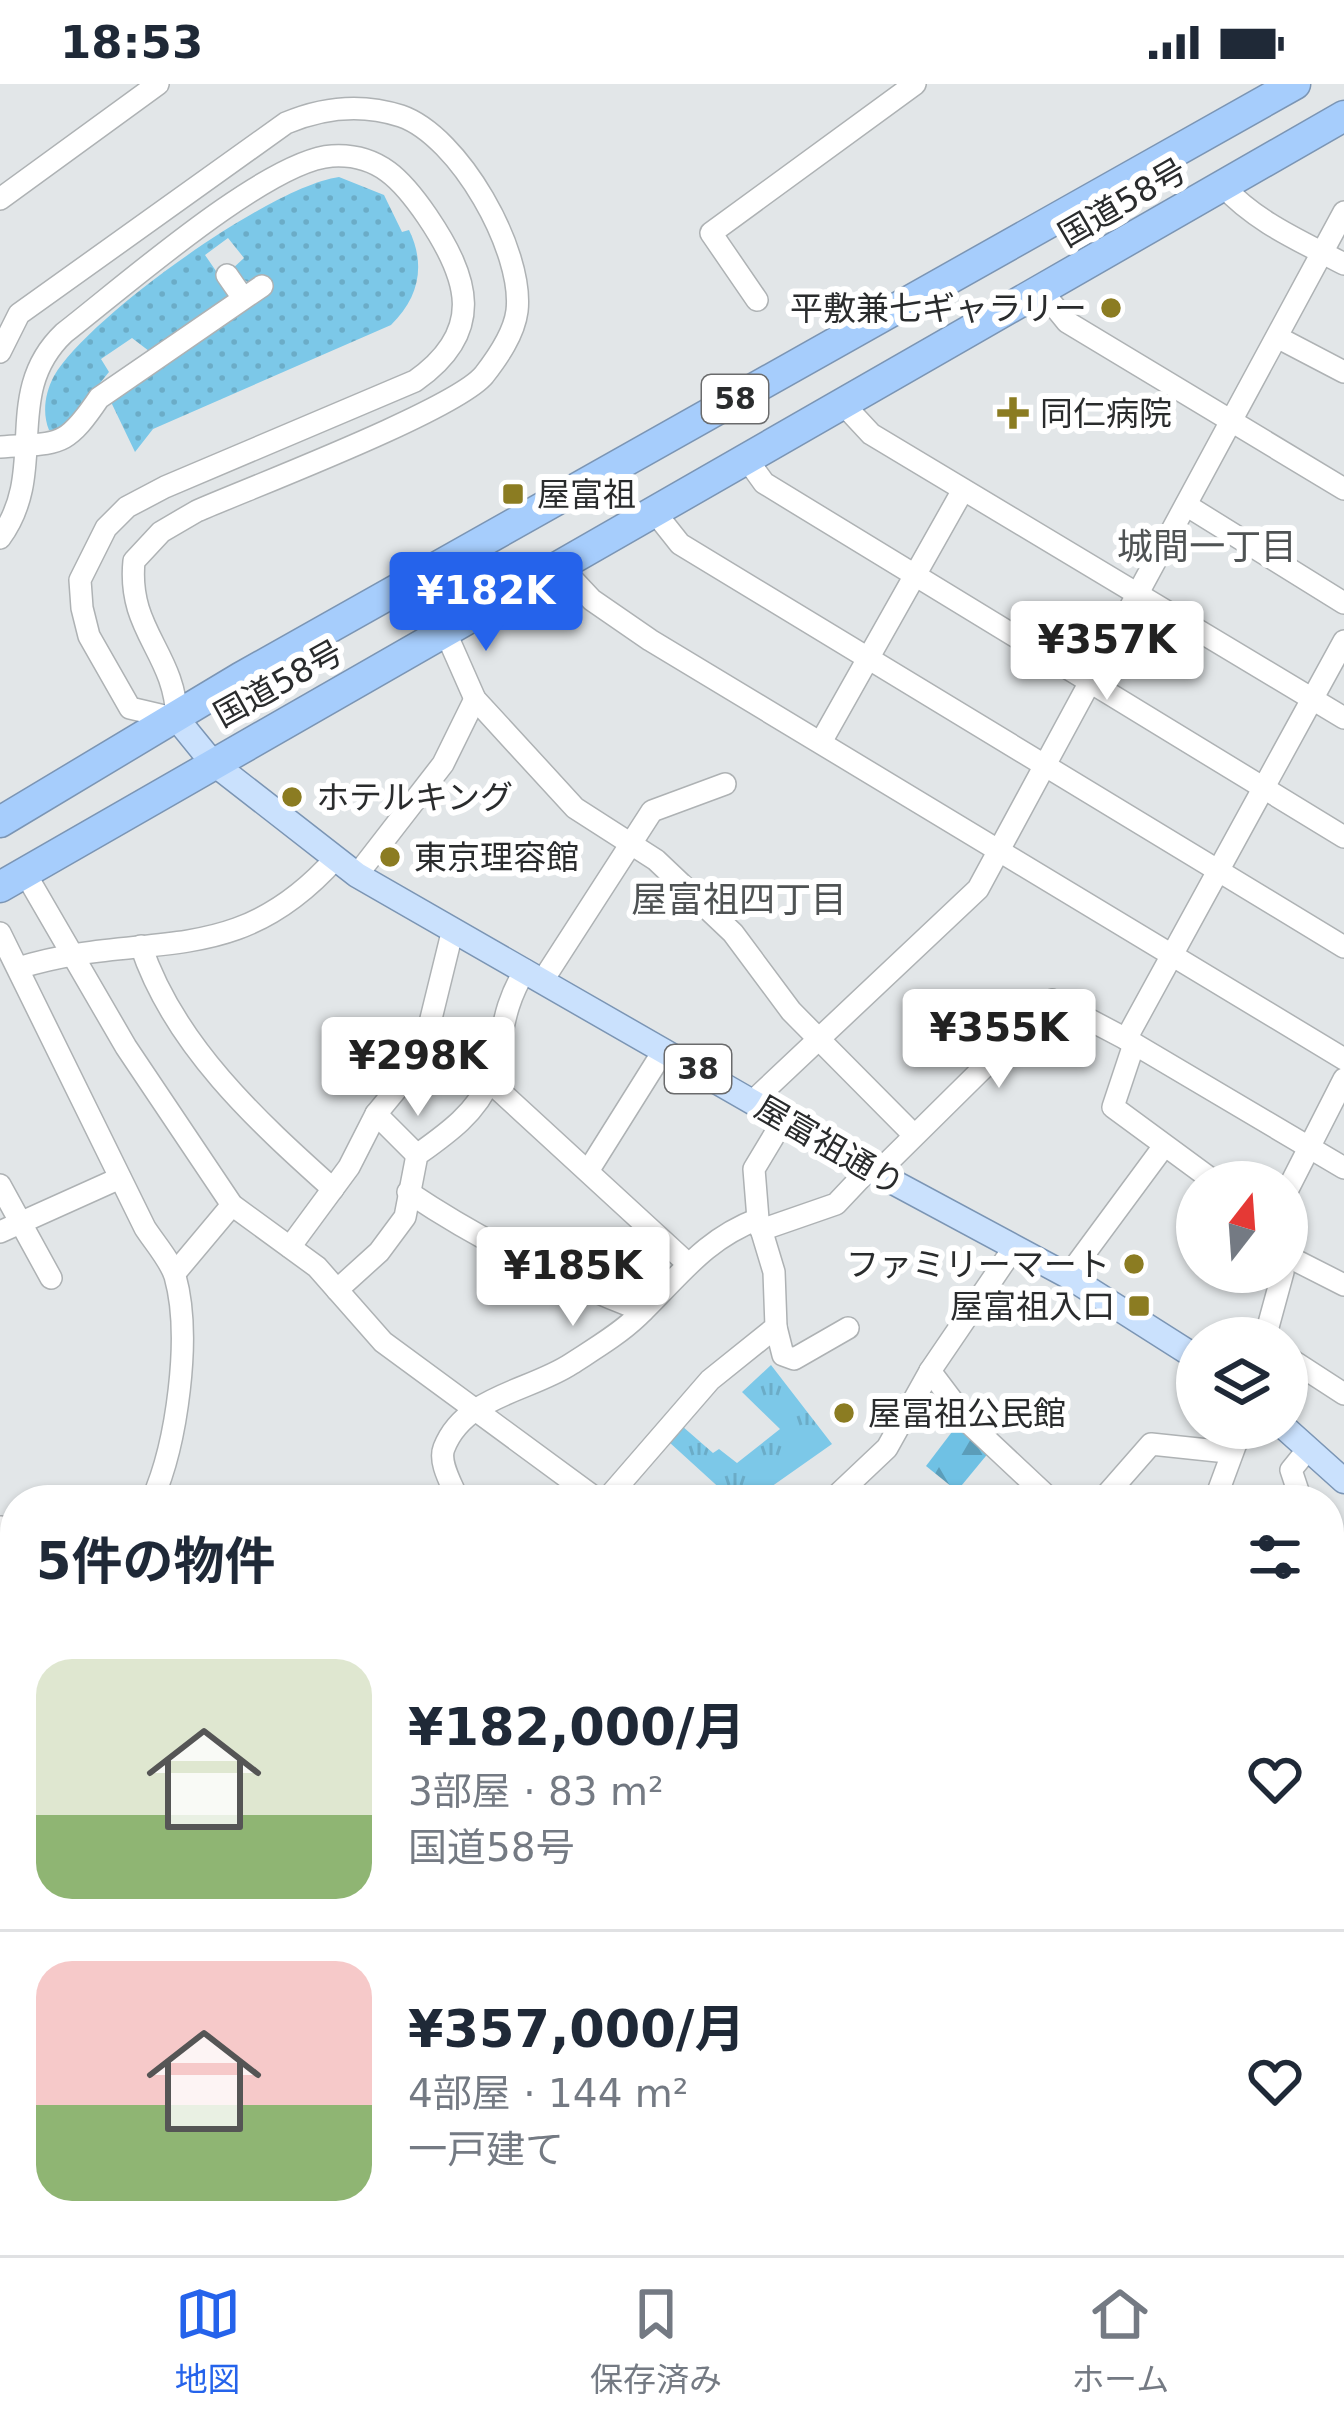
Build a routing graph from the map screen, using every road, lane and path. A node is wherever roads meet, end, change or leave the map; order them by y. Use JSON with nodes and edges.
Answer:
{"nodes":[{"id":1,"x":158,"y":84,"type":"edge"},
{"id":2,"x":915,"y":84,"type":"edge"},
{"id":3,"x":1295,"y":84,"type":"edge"},
{"id":4,"x":1344,"y":116,"type":"edge"},
{"id":5,"x":1223,"y":186,"type":"junction"},
{"id":6,"x":0,"y":199,"type":"edge"},
{"id":7,"x":1344,"y":212,"type":"edge"},
{"id":8,"x":1321,"y":252,"type":"junction"},
{"id":9,"x":1344,"y":264,"type":"edge"},
{"id":10,"x":227,"y":275,"type":"dead end"},
{"id":11,"x":1041,"y":290,"type":"junction"},
{"id":12,"x":757,"y":300,"type":"dead end"},
{"id":13,"x":1277,"y":337,"type":"junction"},
{"id":14,"x":0,"y":352,"type":"edge"},
{"id":15,"x":1344,"y":372,"type":"edge"},
{"id":16,"x":844,"y":405,"type":"junction"},
{"id":17,"x":1232,"y":422,"type":"junction"},
{"id":18,"x":26,"y":445,"type":"junction"},
{"id":19,"x":0,"y":447,"type":"edge"},
{"id":20,"x":746,"y":458,"type":"junction"},
{"id":21,"x":1344,"y":489,"type":"edge"},
{"id":22,"x":964,"y":490,"type":"junction"},
{"id":23,"x":1186,"y":505,"type":"junction"},
{"id":24,"x":653,"y":510,"type":"junction"},
{"id":25,"x":0,"y":538,"type":"edge"},
{"id":26,"x":560,"y":566,"type":"junction"},
{"id":27,"x":914,"y":576,"type":"junction"},
{"id":28,"x":1138,"y":595,"type":"junction"},
{"id":29,"x":1344,"y":603,"type":"edge"},
{"id":30,"x":445,"y":631,"type":"junction"},
{"id":31,"x":1344,"y":641,"type":"edge"},
{"id":32,"x":869,"y":661,"type":"junction"},
{"id":33,"x":1086,"y":682,"type":"junction"},
{"id":34,"x":476,"y":699,"type":"junction"},
{"id":35,"x":1312,"y":699,"type":"junction"},
{"id":36,"x":1344,"y":718,"type":"edge"},
{"id":37,"x":177,"y":719,"type":"junction"},
{"id":38,"x":821,"y":742,"type":"junction"},
{"id":39,"x":212,"y":762,"type":"junction"},
{"id":40,"x":1042,"y":766,"type":"junction"},
{"id":41,"x":725,"y":784,"type":"dead end"},
{"id":42,"x":1263,"y":789,"type":"junction"},
{"id":43,"x":0,"y":822,"type":"edge"},
{"id":44,"x":1344,"y":837,"type":"edge"},
{"id":45,"x":628,"y":842,"type":"junction"},
{"id":46,"x":998,"y":850,"type":"junction"},
{"id":47,"x":335,"y":860,"type":"junction"},
{"id":48,"x":1218,"y":870,"type":"junction"},
{"id":49,"x":357,"y":875,"type":"junction"},
{"id":50,"x":13,"y":880,"type":"edge"},
{"id":51,"x":453,"y":929,"type":"junction"},
{"id":52,"x":0,"y":933,"type":"edge"},
{"id":53,"x":141,"y":946,"type":"junction"},
{"id":54,"x":1344,"y":947,"type":"edge"},
{"id":55,"x":72,"y":951,"type":"junction"},
{"id":56,"x":1171,"y":953,"type":"junction"},
{"id":57,"x":18,"y":968,"type":"junction"},
{"id":58,"x":534,"y":975,"type":"junction"},
{"id":59,"x":823,"y":1040,"type":"junction"},
{"id":60,"x":1130,"y":1041,"type":"junction"},
{"id":61,"x":664,"y":1049,"type":"junction"},
{"id":62,"x":1344,"y":1059,"type":"edge"},
{"id":63,"x":1344,"y":1079,"type":"edge"},
{"id":64,"x":489,"y":1081,"type":"junction"},
{"id":65,"x":753,"y":1101,"type":"junction"},
{"id":66,"x":376,"y":1114,"type":"junction"},
{"id":67,"x":784,"y":1119,"type":"junction"},
{"id":68,"x":914,"y":1134,"type":"junction"},
{"id":69,"x":1164,"y":1146,"type":"junction"},
{"id":70,"x":1310,"y":1147,"type":"junction"},
{"id":71,"x":417,"y":1155,"type":"junction"},
{"id":72,"x":1185,"y":1161,"type":"edge"},
{"id":73,"x":1303,"y":1161,"type":"edge"},
{"id":74,"x":590,"y":1168,"type":"junction"},
{"id":75,"x":1344,"y":1168,"type":"edge"},
{"id":76,"x":873,"y":1171,"type":"junction"},
{"id":77,"x":120,"y":1178,"type":"junction"},
{"id":78,"x":0,"y":1185,"type":"edge"},
{"id":79,"x":333,"y":1189,"type":"junction"},
{"id":80,"x":408,"y":1192,"type":"junction"},
{"id":81,"x":232,"y":1205,"type":"junction"},
{"id":82,"x":759,"y":1225,"type":"junction"},
{"id":83,"x":9,"y":1226,"type":"edge"},
{"id":84,"x":290,"y":1247,"type":"junction"},
{"id":85,"x":1013,"y":1249,"type":"junction"},
{"id":86,"x":686,"y":1262,"type":"junction"},
{"id":87,"x":1308,"y":1267,"type":"edge"},
{"id":88,"x":175,"y":1273,"type":"junction"},
{"id":89,"x":1068,"y":1276,"type":"junction"},
{"id":90,"x":51,"y":1278,"type":"dead end"},
{"id":91,"x":1344,"y":1285,"type":"edge"},
{"id":92,"x":338,"y":1290,"type":"junction"},
{"id":93,"x":643,"y":1311,"type":"junction"},
{"id":94,"x":776,"y":1327,"type":"junction"},
{"id":95,"x":848,"y":1328,"type":"dead end"},
{"id":96,"x":1176,"y":1345,"type":"edge"},
{"id":97,"x":930,"y":1371,"type":"junction"},
{"id":98,"x":1308,"y":1371,"type":"edge"},
{"id":99,"x":1344,"y":1394,"type":"edge"},
{"id":100,"x":472,"y":1410,"type":"junction"},
{"id":101,"x":1176,"y":1447,"type":"edge"},
{"id":102,"x":1187,"y":1449,"type":"edge"},
{"id":103,"x":1227,"y":1449,"type":"edge"},
{"id":104,"x":1234,"y":1449,"type":"edge"},
{"id":105,"x":1308,"y":1449,"type":"joint"},
{"id":106,"x":1344,"y":1481,"type":"edge"},
{"id":107,"x":157,"y":1485,"type":"edge"},
{"id":108,"x":452,"y":1485,"type":"edge"},
{"id":109,"x":580,"y":1485,"type":"edge"},
{"id":110,"x":616,"y":1485,"type":"edge"},
{"id":111,"x":852,"y":1485,"type":"edge"},
{"id":112,"x":1035,"y":1485,"type":"edge"},
{"id":113,"x":1115,"y":1485,"type":"edge"},
{"id":114,"x":1221,"y":1485,"type":"edge"},
{"id":115,"x":1296,"y":1485,"type":"edge"}],
"edges":[{"from":1,"to":6,"type":"street"},
{"from":2,"to":12,"type":"street"},
{"from":3,"to":37,"type":"highway","name":"国道58号","number":"58"},
{"from":4,"to":5,"type":"highway","name":"国道58号","number":"58"},
{"from":5,"to":8,"type":"street"},
{"from":5,"to":11,"type":"highway","name":"国道58号","number":"58"},
{"from":7,"to":8,"type":"street"},
{"from":8,"to":9,"type":"street"},
{"from":8,"to":13,"type":"street"},
{"from":10,"to":18,"type":"street"},
{"from":11,"to":16,"type":"highway","name":"国道58号","number":"58"},
{"from":11,"to":17,"type":"street"},
{"from":13,"to":15,"type":"street"},
{"from":13,"to":17,"type":"street"},
{"from":14,"to":37,"type":"street"},
{"from":16,"to":20,"type":"highway","name":"国道58号","number":"58"},
{"from":16,"to":22,"type":"street"},
{"from":17,"to":21,"type":"street"},
{"from":17,"to":23,"type":"street"},
{"from":18,"to":19,"type":"street"},
{"from":18,"to":25,"type":"street"},
{"from":18,"to":37,"type":"street"},
{"from":20,"to":24,"type":"highway","name":"国道58号","number":"58"},
{"from":20,"to":27,"type":"street"},
{"from":22,"to":27,"type":"street"},
{"from":22,"to":28,"type":"street"},
{"from":23,"to":28,"type":"street"},
{"from":23,"to":29,"type":"street"},
{"from":24,"to":26,"type":"highway","name":"国道58号","number":"58"},
{"from":24,"to":32,"type":"street"},
{"from":26,"to":30,"type":"highway","name":"国道58号","number":"58"},
{"from":26,"to":38,"type":"street"},
{"from":27,"to":32,"type":"street"},
{"from":27,"to":33,"type":"street"},
{"from":28,"to":33,"type":"street"},
{"from":28,"to":35,"type":"street"},
{"from":30,"to":34,"type":"street"},
{"from":30,"to":39,"type":"highway","name":"国道58号","number":"58"},
{"from":31,"to":35,"type":"street"},
{"from":32,"to":38,"type":"street"},
{"from":32,"to":40,"type":"street"},
{"from":33,"to":40,"type":"street"},
{"from":33,"to":42,"type":"street"},
{"from":34,"to":45,"type":"street"},
{"from":34,"to":49,"type":"street"},
{"from":35,"to":36,"type":"street"},
{"from":35,"to":42,"type":"street"},
{"from":37,"to":39,"type":"main road","name":"屋富祖通り","number":"38"},
{"from":37,"to":43,"type":"highway","name":"国道58号","number":"58"},
{"from":38,"to":46,"type":"street"},
{"from":39,"to":47,"type":"main road","name":"屋富祖通り","number":"38"},
{"from":39,"to":50,"type":"highway","name":"国道58号","number":"58"},
{"from":40,"to":46,"type":"street"},
{"from":40,"to":48,"type":"street"},
{"from":41,"to":45,"type":"street"},
{"from":42,"to":44,"type":"street"},
{"from":42,"to":48,"type":"street"},
{"from":45,"to":58,"type":"street"},
{"from":45,"to":59,"type":"street"},
{"from":46,"to":56,"type":"street"},
{"from":46,"to":59,"type":"street"},
{"from":47,"to":49,"type":"main road","name":"屋富祖通り","number":"38"},
{"from":47,"to":53,"type":"street"},
{"from":48,"to":54,"type":"street"},
{"from":48,"to":56,"type":"street"},
{"from":49,"to":51,"type":"main road","name":"屋富祖通り","number":"38"},
{"from":50,"to":55,"type":"street"},
{"from":51,"to":58,"type":"main road","name":"屋富祖通り","number":"38"},
{"from":51,"to":66,"type":"street"},
{"from":52,"to":57,"type":"street"},
{"from":53,"to":55,"type":"street"},
{"from":53,"to":79,"type":"street"},
{"from":55,"to":57,"type":"street"},
{"from":55,"to":81,"type":"street"},
{"from":56,"to":60,"type":"street"},
{"from":56,"to":62,"type":"street"},
{"from":57,"to":77,"type":"street"},
{"from":58,"to":61,"type":"main road","name":"屋富祖通り","number":"38"},
{"from":58,"to":64,"type":"street"},
{"from":59,"to":65,"type":"street"},
{"from":59,"to":68,"type":"street"},
{"from":60,"to":68,"type":"street"},
{"from":60,"to":69,"type":"street"},
{"from":60,"to":70,"type":"street"},
{"from":61,"to":65,"type":"main road","name":"屋富祖通り","number":"38"},
{"from":61,"to":74,"type":"street"},
{"from":63,"to":70,"type":"street"},
{"from":64,"to":71,"type":"street"},
{"from":64,"to":74,"type":"street"},
{"from":65,"to":67,"type":"main road","name":"屋富祖通り","number":"38"},
{"from":66,"to":71,"type":"street"},
{"from":66,"to":79,"type":"street"},
{"from":67,"to":76,"type":"main road","name":"屋富祖通り","number":"38"},
{"from":67,"to":82,"type":"street"},
{"from":68,"to":76,"type":"street"},
{"from":69,"to":72,"type":"street"},
{"from":69,"to":89,"type":"street"},
{"from":70,"to":73,"type":"street"},
{"from":70,"to":75,"type":"street"},
{"from":71,"to":80,"type":"street"},
{"from":74,"to":86,"type":"street"},
{"from":76,"to":82,"type":"street"},
{"from":76,"to":85,"type":"main road","name":"屋富祖通り","number":"38"},
{"from":77,"to":83,"type":"street"},
{"from":77,"to":88,"type":"street"},
{"from":78,"to":83,"type":"street"},
{"from":79,"to":84,"type":"street"},
{"from":80,"to":92,"type":"street"},
{"from":80,"to":93,"type":"street"},
{"from":81,"to":84,"type":"street"},
{"from":81,"to":88,"type":"street"},
{"from":82,"to":86,"type":"street"},
{"from":82,"to":94,"type":"street"},
{"from":83,"to":90,"type":"street"},
{"from":84,"to":92,"type":"street"},
{"from":85,"to":89,"type":"main road","name":"屋富祖通り","number":"38"},
{"from":85,"to":97,"type":"street"},
{"from":86,"to":93,"type":"street"},
{"from":87,"to":91,"type":"street"},
{"from":88,"to":107,"type":"street"},
{"from":89,"to":96,"type":"main road","name":"屋富祖通り","number":"38"},
{"from":92,"to":100,"type":"street"},
{"from":93,"to":100,"type":"street"},
{"from":94,"to":95,"type":"street"},
{"from":94,"to":110,"type":"street"},
{"from":97,"to":111,"type":"street"},
{"from":97,"to":112,"type":"street"},
{"from":98,"to":99,"type":"street"},
{"from":100,"to":108,"type":"street"},
{"from":100,"to":109,"type":"street"},
{"from":101,"to":113,"type":"street"},
{"from":102,"to":103,"type":"street"},
{"from":104,"to":114,"type":"street"},
{"from":105,"to":106,"type":"main road"},
{"from":105,"to":115,"type":"street"}]}
